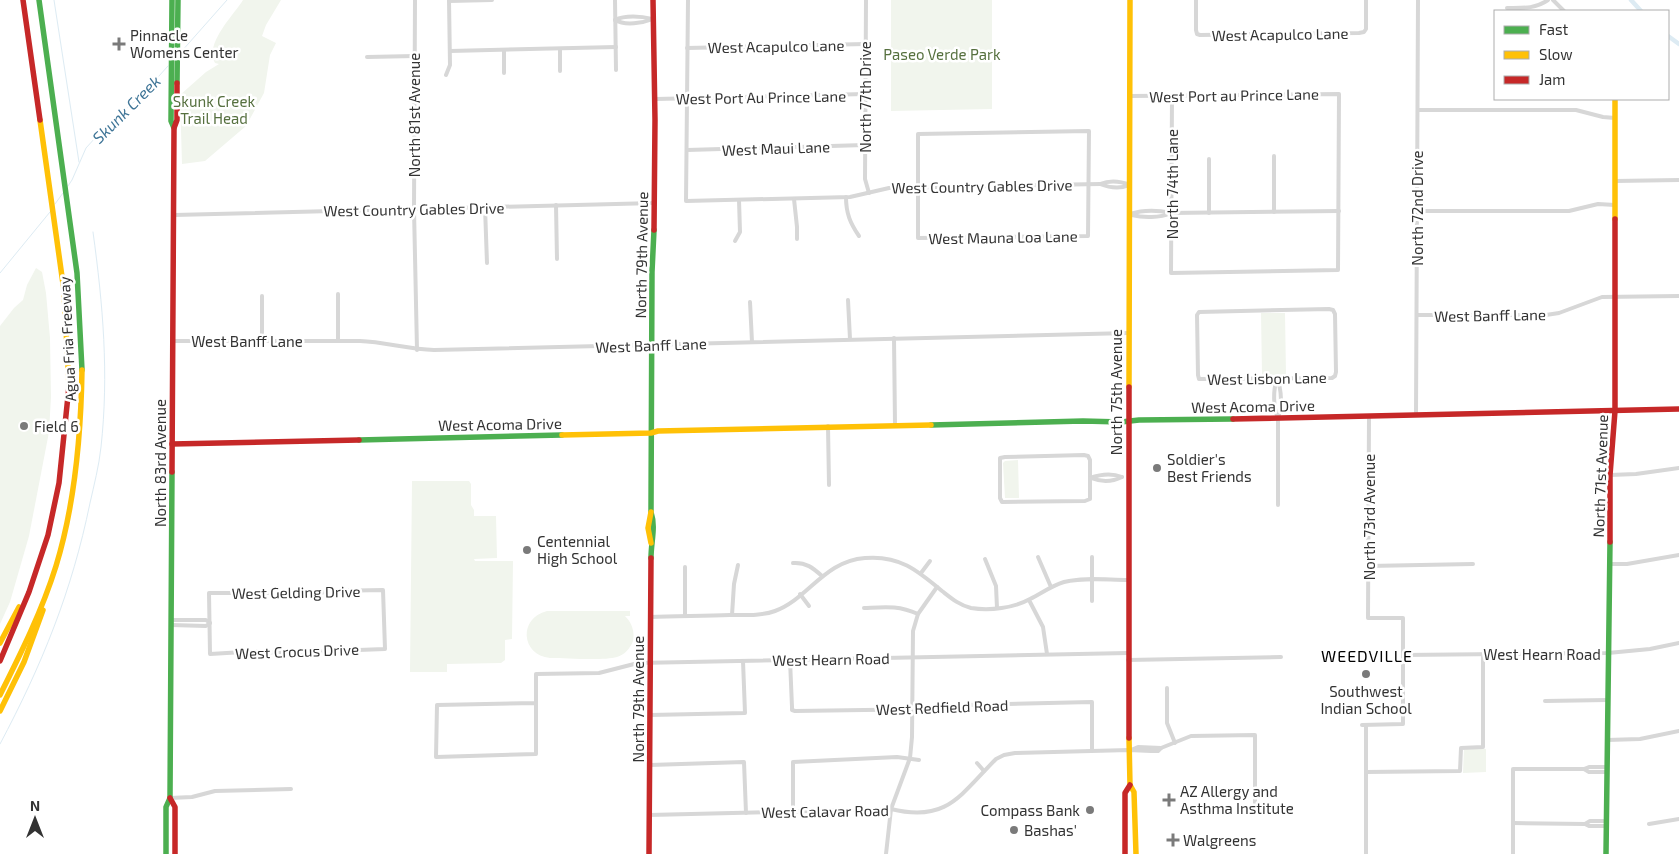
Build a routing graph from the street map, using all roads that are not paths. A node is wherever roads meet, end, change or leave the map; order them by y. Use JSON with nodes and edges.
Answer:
{"nodes":[{"id":1,"x":23,"y":0,"type":"edge"},
{"id":2,"x":39,"y":0,"type":"edge"},
{"id":3,"x":172,"y":0,"type":"edge"},
{"id":4,"x":178,"y":0,"type":"edge"},
{"id":5,"x":415,"y":0,"type":"edge"},
{"id":6,"x":492,"y":0,"type":"edge"},
{"id":7,"x":615,"y":0,"type":"edge"},
{"id":8,"x":653,"y":0,"type":"edge"},
{"id":9,"x":688,"y":0,"type":"edge"},
{"id":10,"x":866,"y":0,"type":"edge"},
{"id":11,"x":1130,"y":0,"type":"edge"},
{"id":12,"x":1196,"y":0,"type":"edge"},
{"id":13,"x":1366,"y":0,"type":"edge"},
{"id":14,"x":1418,"y":0,"type":"edge"},
{"id":15,"x":1548,"y":0,"type":"edge"},
{"id":16,"x":1552,"y":0,"type":"edge"},
{"id":17,"x":449,"y":1,"type":"edge"},
{"id":18,"x":1507,"y":8,"type":"dead end"},
{"id":19,"x":1563,"y":10,"type":"edge"},
{"id":20,"x":615,"y":20,"type":"junction"},
{"id":21,"x":653,"y":20,"type":"junction"},
{"id":22,"x":866,"y":44,"type":"junction"},
{"id":23,"x":616,"y":46,"type":"junction"},
{"id":24,"x":687,"y":48,"type":"junction"},
{"id":25,"x":560,"y":49,"type":"junction"},
{"id":26,"x":504,"y":50,"type":"junction"},
{"id":27,"x":450,"y":51,"type":"junction"},
{"id":28,"x":415,"y":56,"type":"junction"},
{"id":29,"x":367,"y":57,"type":"dead end"},
{"id":30,"x":616,"y":70,"type":"dead end"},
{"id":31,"x":560,"y":71,"type":"dead end"},
{"id":32,"x":504,"y":73,"type":"dead end"},
{"id":33,"x":446,"y":75,"type":"dead end"},
{"id":34,"x":866,"y":94,"type":"junction"},
{"id":35,"x":1130,"y":96,"type":"junction"},
{"id":36,"x":1172,"y":96,"type":"junction"},
{"id":37,"x":656,"y":99,"type":"junction"},
{"id":38,"x":687,"y":99,"type":"junction"},
{"id":39,"x":1615,"y":100,"type":"edge"},
{"id":40,"x":1418,"y":110,"type":"junction"},
{"id":41,"x":1615,"y":118,"type":"junction"},
{"id":42,"x":174,"y":128,"type":"junction"},
{"id":43,"x":865,"y":145,"type":"junction"},
{"id":44,"x":686,"y":150,"type":"junction"},
{"id":45,"x":1274,"y":156,"type":"dead end"},
{"id":46,"x":1209,"y":159,"type":"dead end"},
{"id":47,"x":1679,"y":180,"type":"edge"},
{"id":48,"x":1615,"y":181,"type":"junction"},
{"id":49,"x":1088,"y":184,"type":"junction"},
{"id":50,"x":1130,"y":185,"type":"junction"},
{"id":51,"x":918,"y":187,"type":"junction"},
{"id":52,"x":869,"y":193,"type":"junction"},
{"id":53,"x":846,"y":197,"type":"junction"},
{"id":54,"x":794,"y":199,"type":"junction"},
{"id":55,"x":739,"y":200,"type":"junction"},
{"id":56,"x":655,"y":203,"type":"junction"},
{"id":57,"x":556,"y":205,"type":"junction"},
{"id":58,"x":1615,"y":205,"type":"junction"},
{"id":59,"x":485,"y":207,"type":"junction"},
{"id":60,"x":414,"y":209,"type":"junction"},
{"id":61,"x":1339,"y":211,"type":"junction"},
{"id":62,"x":1417,"y":211,"type":"junction"},
{"id":63,"x":1274,"y":212,"type":"junction"},
{"id":64,"x":1171,"y":213,"type":"junction"},
{"id":65,"x":1209,"y":213,"type":"junction"},
{"id":66,"x":1130,"y":214,"type":"junction"},
{"id":67,"x":174,"y":215,"type":"junction"},
{"id":68,"x":859,"y":236,"type":"dead end"},
{"id":69,"x":796,"y":239,"type":"dead end"},
{"id":70,"x":735,"y":241,"type":"dead end"},
{"id":71,"x":557,"y":259,"type":"dead end"},
{"id":72,"x":487,"y":263,"type":"dead end"},
{"id":73,"x":338,"y":294,"type":"dead end"},
{"id":74,"x":262,"y":296,"type":"dead end"},
{"id":75,"x":1615,"y":296,"type":"junction"},
{"id":76,"x":1679,"y":296,"type":"edge"},
{"id":77,"x":848,"y":300,"type":"dead end"},
{"id":78,"x":750,"y":302,"type":"dead end"},
{"id":79,"x":1417,"y":315,"type":"junction"},
{"id":80,"x":1129,"y":333,"type":"junction"},
{"id":81,"x":894,"y":338,"type":"junction"},
{"id":82,"x":850,"y":339,"type":"junction"},
{"id":83,"x":173,"y":341,"type":"junction"},
{"id":84,"x":262,"y":341,"type":"junction"},
{"id":85,"x":338,"y":341,"type":"junction"},
{"id":86,"x":752,"y":342,"type":"junction"},
{"id":87,"x":651,"y":345,"type":"junction"},
{"id":88,"x":417,"y":350,"type":"junction"},
{"id":89,"x":1277,"y":379,"type":"junction"},
{"id":90,"x":1679,"y":409,"type":"edge"},
{"id":91,"x":1615,"y":411,"type":"junction"},
{"id":92,"x":1369,"y":416,"type":"junction"},
{"id":93,"x":1416,"y":416,"type":"junction"},
{"id":94,"x":1278,"y":418,"type":"junction"},
{"id":95,"x":1129,"y":421,"type":"junction"},
{"id":96,"x":895,"y":425,"type":"junction"},
{"id":97,"x":828,"y":426,"type":"junction"},
{"id":98,"x":651,"y":433,"type":"junction"},
{"id":99,"x":172,"y":444,"type":"junction"},
{"id":100,"x":1679,"y":468,"type":"edge"},
{"id":101,"x":1610,"y":475,"type":"junction"},
{"id":102,"x":1090,"y":478,"type":"junction"},
{"id":103,"x":828,"y":485,"type":"dead end"},
{"id":104,"x":1278,"y":505,"type":"dead end"},
{"id":105,"x":1679,"y":555,"type":"edge"},
{"id":106,"x":1038,"y":557,"type":"dead end"},
{"id":107,"x":1092,"y":557,"type":"dead end"},
{"id":108,"x":985,"y":559,"type":"dead end"},
{"id":109,"x":930,"y":560,"type":"dead end"},
{"id":110,"x":793,"y":563,"type":"dead end"},
{"id":111,"x":1473,"y":564,"type":"dead end"},
{"id":112,"x":1610,"y":564,"type":"junction"},
{"id":113,"x":738,"y":565,"type":"dead end"},
{"id":114,"x":1368,"y":566,"type":"junction"},
{"id":115,"x":685,"y":567,"type":"dead end"},
{"id":116,"x":921,"y":573,"type":"junction"},
{"id":117,"x":53,"y":576,"type":"junction"},
{"id":118,"x":822,"y":576,"type":"junction"},
{"id":119,"x":1092,"y":580,"type":"junction"},
{"id":120,"x":1128,"y":580,"type":"junction"},
{"id":121,"x":937,"y":587,"type":"junction"},
{"id":122,"x":1050,"y":587,"type":"junction"},
{"id":123,"x":29,"y":592,"type":"junction"},
{"id":124,"x":800,"y":594,"type":"junction"},
{"id":125,"x":1029,"y":600,"type":"junction"},
{"id":126,"x":1092,"y":601,"type":"dead end"},
{"id":127,"x":809,"y":606,"type":"dead end"},
{"id":128,"x":864,"y":608,"type":"dead end"},
{"id":129,"x":997,"y":608,"type":"junction"},
{"id":130,"x":918,"y":614,"type":"junction"},
{"id":131,"x":732,"y":615,"type":"junction"},
{"id":132,"x":685,"y":616,"type":"junction"},
{"id":133,"x":650,"y":617,"type":"junction"},
{"id":134,"x":196,"y":620,"type":"junction"},
{"id":135,"x":171,"y":622,"type":"junction"},
{"id":136,"x":210,"y":623,"type":"junction"},
{"id":137,"x":196,"y":626,"type":"junction"},
{"id":138,"x":0,"y":643,"type":"edge"},
{"id":139,"x":1679,"y":643,"type":"edge"},
{"id":140,"x":385,"y":649,"type":"joint"},
{"id":141,"x":1047,"y":654,"type":"junction"},
{"id":142,"x":1483,"y":654,"type":"junction"},
{"id":143,"x":1608,"y":654,"type":"junction"},
{"id":144,"x":1403,"y":655,"type":"junction"},
{"id":145,"x":1128,"y":656,"type":"junction"},
{"id":146,"x":912,"y":657,"type":"junction"},
{"id":147,"x":1281,"y":657,"type":"dead end"},
{"id":148,"x":790,"y":660,"type":"junction"},
{"id":149,"x":0,"y":661,"type":"edge"},
{"id":150,"x":743,"y":661,"type":"junction"},
{"id":151,"x":650,"y":663,"type":"junction"},
{"id":152,"x":1167,"y":688,"type":"dead end"},
{"id":153,"x":0,"y":695,"type":"edge"},
{"id":154,"x":1607,"y":700,"type":"junction"},
{"id":155,"x":1545,"y":701,"type":"dead end"},
{"id":156,"x":536,"y":703,"type":"junction"},
{"id":157,"x":912,"y":709,"type":"junction"},
{"id":158,"x":0,"y":711,"type":"edge"},
{"id":159,"x":650,"y":715,"type":"junction"},
{"id":160,"x":1679,"y":731,"type":"edge"},
{"id":161,"x":1606,"y":740,"type":"junction"},
{"id":162,"x":1175,"y":743,"type":"junction"},
{"id":163,"x":1129,"y":750,"type":"junction"},
{"id":164,"x":1092,"y":751,"type":"junction"},
{"id":165,"x":910,"y":758,"type":"junction"},
{"id":166,"x":919,"y":760,"type":"dead end"},
{"id":167,"x":977,"y":763,"type":"dead end"},
{"id":168,"x":650,"y":765,"type":"junction"},
{"id":169,"x":1594,"y":767,"type":"junction"},
{"id":170,"x":1584,"y":769,"type":"junction"},
{"id":171,"x":1607,"y":769,"type":"junction"},
{"id":172,"x":984,"y":771,"type":"junction"},
{"id":173,"x":1366,"y":772,"type":"junction"},
{"id":174,"x":1594,"y":772,"type":"junction"},
{"id":175,"x":1130,"y":785,"type":"junction"},
{"id":176,"x":291,"y":789,"type":"dead end"},
{"id":177,"x":170,"y":798,"type":"junction"},
{"id":178,"x":1255,"y":806,"type":"dead end"},
{"id":179,"x":891,"y":809,"type":"junction"},
{"id":180,"x":794,"y":812,"type":"junction"},
{"id":181,"x":746,"y":813,"type":"junction"},
{"id":182,"x":650,"y":815,"type":"junction"},
{"id":183,"x":1679,"y":819,"type":"edge"},
{"id":184,"x":1594,"y":821,"type":"junction"},
{"id":185,"x":1513,"y":823,"type":"junction"},
{"id":186,"x":1585,"y":824,"type":"junction"},
{"id":187,"x":1606,"y":824,"type":"junction"},
{"id":188,"x":1649,"y":824,"type":"dead end"},
{"id":189,"x":1594,"y":826,"type":"junction"},
{"id":190,"x":166,"y":854,"type":"edge"},
{"id":191,"x":175,"y":854,"type":"edge"},
{"id":192,"x":649,"y":854,"type":"edge"},
{"id":193,"x":886,"y":854,"type":"edge"},
{"id":194,"x":1125,"y":854,"type":"edge"},
{"id":195,"x":1136,"y":854,"type":"edge"},
{"id":196,"x":1366,"y":854,"type":"edge"},
{"id":197,"x":1513,"y":854,"type":"edge"},
{"id":198,"x":1606,"y":854,"type":"edge"}],
"edges":[{"from":1,"to":123,"type":"main road","name":"Agua Fria Freeway"},
{"from":2,"to":117,"type":"main road","name":"Agua Fria Freeway"},
{"from":3,"to":42,"type":"main road","name":"North 83rd Avenue"},
{"from":4,"to":42,"type":"main road","name":"North 83rd Avenue"},
{"from":5,"to":28,"type":"street","name":"North 81st Avenue"},
{"from":6,"to":17,"type":"street"},
{"from":7,"to":20,"type":"street"},
{"from":8,"to":21,"type":"main road","name":"North 79th Avenue"},
{"from":9,"to":24,"type":"street"},
{"from":10,"to":22,"type":"street","name":"North 77th Drive"},
{"from":11,"to":35,"type":"main road","name":"North 75th Avenue"},
{"from":12,"to":13,"type":"street","name":"West Acapulco Lane"},
{"from":14,"to":40,"type":"street","name":"North 72nd Drive"},
{"from":15,"to":18,"type":"street"},
{"from":16,"to":19,"type":"street"},
{"from":17,"to":27,"type":"street"},
{"from":20,"to":21,"type":"street"},
{"from":20,"to":23,"type":"street"},
{"from":21,"to":37,"type":"main road","name":"North 79th Avenue"},
{"from":22,"to":24,"type":"street","name":"West Acapulco Lane"},
{"from":22,"to":34,"type":"street","name":"North 77th Drive"},
{"from":23,"to":25,"type":"street"},
{"from":23,"to":30,"type":"street"},
{"from":24,"to":38,"type":"street"},
{"from":25,"to":26,"type":"street"},
{"from":25,"to":31,"type":"street"},
{"from":26,"to":27,"type":"street"},
{"from":26,"to":32,"type":"street"},
{"from":27,"to":33,"type":"street"},
{"from":28,"to":29,"type":"street"},
{"from":28,"to":60,"type":"street","name":"North 81st Avenue"},
{"from":34,"to":38,"type":"street","name":"West Port Au Prince Lane"},
{"from":34,"to":43,"type":"street","name":"North 77th Drive"},
{"from":35,"to":36,"type":"street","name":"West Port au Prince Lane"},
{"from":35,"to":50,"type":"main road","name":"North 75th Avenue"},
{"from":36,"to":61,"type":"street","name":"West Port au Prince Lane"},
{"from":36,"to":64,"type":"street","name":"North 74th Lane"},
{"from":37,"to":38,"type":"street","name":"West Port Au Prince Lane"},
{"from":37,"to":56,"type":"main road","name":"North 79th Avenue"},
{"from":38,"to":44,"type":"street"},
{"from":39,"to":41,"type":"main road","name":"North 71st Avenue"},
{"from":40,"to":41,"type":"street"},
{"from":40,"to":62,"type":"street","name":"North 72nd Drive"},
{"from":41,"to":48,"type":"main road","name":"North 71st Avenue"},
{"from":42,"to":67,"type":"main road","name":"North 83rd Avenue"},
{"from":43,"to":44,"type":"street","name":"West Maui Lane"},
{"from":43,"to":52,"type":"street","name":"North 77th Drive"},
{"from":44,"to":55,"type":"street","name":"West Country Gables Drive"},
{"from":45,"to":63,"type":"street"},
{"from":46,"to":65,"type":"street"},
{"from":47,"to":48,"type":"street"},
{"from":48,"to":58,"type":"main road","name":"North 71st Avenue"},
{"from":49,"to":50,"type":"street","name":"West Country Gables Drive"},
{"from":49,"to":51,"type":"street","name":"West Country Gables Drive"},
{"from":49,"to":51,"type":"street","name":"West Mauna Loa Lane"},
{"from":49,"to":51,"type":"street"},
{"from":50,"to":66,"type":"main road","name":"North 75th Avenue"},
{"from":51,"to":52,"type":"street","name":"West Country Gables Drive"},
{"from":52,"to":53,"type":"street","name":"West Country Gables Drive"},
{"from":53,"to":54,"type":"street","name":"West Country Gables Drive"},
{"from":53,"to":68,"type":"street"},
{"from":54,"to":55,"type":"street","name":"West Country Gables Drive"},
{"from":54,"to":69,"type":"street"},
{"from":55,"to":70,"type":"street"},
{"from":56,"to":57,"type":"street","name":"West Country Gables Drive"},
{"from":56,"to":87,"type":"main road","name":"North 79th Avenue"},
{"from":57,"to":59,"type":"street","name":"West Country Gables Drive"},
{"from":57,"to":71,"type":"street"},
{"from":58,"to":62,"type":"street"},
{"from":58,"to":75,"type":"main road","name":"North 71st Avenue"},
{"from":59,"to":60,"type":"street","name":"West Country Gables Drive"},
{"from":59,"to":72,"type":"street"},
{"from":60,"to":67,"type":"street","name":"West Country Gables Drive"},
{"from":60,"to":88,"type":"street","name":"North 81st Avenue"},
{"from":61,"to":63,"type":"street"},
{"from":61,"to":64,"type":"street","name":"North 74th Lane"},
{"from":62,"to":79,"type":"street","name":"North 72nd Drive"},
{"from":63,"to":65,"type":"street"},
{"from":64,"to":65,"type":"street"},
{"from":64,"to":66,"type":"street"},
{"from":66,"to":80,"type":"main road","name":"North 75th Avenue"},
{"from":67,"to":83,"type":"main road","name":"North 83rd Avenue"},
{"from":73,"to":85,"type":"street"},
{"from":74,"to":84,"type":"street"},
{"from":75,"to":76,"type":"street","name":"West Banff Lane"},
{"from":75,"to":79,"type":"street","name":"West Banff Lane"},
{"from":75,"to":91,"type":"main road","name":"North 71st Avenue"},
{"from":77,"to":82,"type":"street"},
{"from":78,"to":86,"type":"street"},
{"from":79,"to":93,"type":"street","name":"North 72nd Drive"},
{"from":80,"to":81,"type":"street","name":"West Banff Lane"},
{"from":80,"to":95,"type":"main road","name":"North 75th Avenue"},
{"from":81,"to":82,"type":"street","name":"West Banff Lane"},
{"from":81,"to":96,"type":"street"},
{"from":82,"to":86,"type":"street","name":"West Banff Lane"},
{"from":83,"to":84,"type":"street","name":"West Banff Lane"},
{"from":83,"to":99,"type":"main road","name":"North 83rd Avenue"},
{"from":84,"to":85,"type":"street","name":"West Banff Lane"},
{"from":85,"to":88,"type":"street","name":"West Banff Lane"},
{"from":86,"to":87,"type":"street","name":"West Banff Lane"},
{"from":87,"to":88,"type":"street","name":"West Banff Lane"},
{"from":87,"to":98,"type":"main road","name":"North 79th Avenue"},
{"from":89,"to":89,"type":"street","name":"West Lisbon Lane"},
{"from":89,"to":94,"type":"street"},
{"from":90,"to":91,"type":"main road","name":"West Acoma Drive"},
{"from":91,"to":93,"type":"main road","name":"West Acoma Drive"},
{"from":91,"to":101,"type":"main road","name":"North 71st Avenue"},
{"from":92,"to":93,"type":"main road","name":"West Acoma Drive"},
{"from":92,"to":94,"type":"main road","name":"West Acoma Drive"},
{"from":92,"to":114,"type":"street","name":"North 73rd Avenue"},
{"from":94,"to":95,"type":"main road","name":"West Acoma Drive"},
{"from":94,"to":104,"type":"street"},
{"from":95,"to":96,"type":"main road","name":"West Acoma Drive"},
{"from":95,"to":120,"type":"main road","name":"North 75th Avenue"},
{"from":96,"to":97,"type":"main road","name":"West Acoma Drive"},
{"from":97,"to":98,"type":"main road","name":"West Acoma Drive"},
{"from":97,"to":103,"type":"street"},
{"from":98,"to":99,"type":"main road","name":"West Acoma Drive"},
{"from":98,"to":133,"type":"main road","name":"North 79th Avenue"},
{"from":99,"to":135,"type":"main road","name":"North 83rd Avenue"},
{"from":100,"to":101,"type":"street"},
{"from":101,"to":112,"type":"main road","name":"North 71st Avenue"},
{"from":102,"to":102,"type":"street"},
{"from":102,"to":102,"type":"street"},
{"from":105,"to":112,"type":"street"},
{"from":106,"to":122,"type":"street"},
{"from":107,"to":119,"type":"street"},
{"from":108,"to":129,"type":"street"},
{"from":109,"to":116,"type":"street"},
{"from":110,"to":118,"type":"street"},
{"from":111,"to":114,"type":"street"},
{"from":112,"to":143,"type":"main road","name":"North 71st Avenue"},
{"from":113,"to":131,"type":"street"},
{"from":114,"to":144,"type":"street","name":"North 73rd Avenue"},
{"from":115,"to":132,"type":"street"},
{"from":116,"to":118,"type":"street"},
{"from":116,"to":121,"type":"street"},
{"from":117,"to":153,"type":"main road","name":"Agua Fria Freeway"},
{"from":117,"to":158,"type":"main road"},
{"from":118,"to":124,"type":"street"},
{"from":119,"to":120,"type":"street"},
{"from":119,"to":122,"type":"street"},
{"from":119,"to":126,"type":"street"},
{"from":120,"to":145,"type":"main road","name":"North 75th Avenue"},
{"from":121,"to":129,"type":"street"},
{"from":121,"to":130,"type":"street"},
{"from":122,"to":125,"type":"street"},
{"from":123,"to":138,"type":"main road"},
{"from":123,"to":149,"type":"main road","name":"Agua Fria Freeway"},
{"from":124,"to":127,"type":"street"},
{"from":124,"to":131,"type":"street"},
{"from":125,"to":129,"type":"street"},
{"from":125,"to":141,"type":"street"},
{"from":128,"to":130,"type":"street"},
{"from":130,"to":146,"type":"street"},
{"from":131,"to":132,"type":"street"},
{"from":132,"to":133,"type":"street"},
{"from":133,"to":151,"type":"main road","name":"North 79th Avenue"},
{"from":134,"to":135,"type":"street"},
{"from":134,"to":136,"type":"street"},
{"from":134,"to":137,"type":"street"},
{"from":135,"to":137,"type":"street"},
{"from":135,"to":177,"type":"main road","name":"North 83rd Avenue"},
{"from":136,"to":137,"type":"street"},
{"from":136,"to":140,"type":"street","name":"West Crocus Drive"},
{"from":136,"to":140,"type":"street","name":"West Gelding Drive"},
{"from":139,"to":143,"type":"street","name":"West Hearn Road"},
{"from":141,"to":145,"type":"street","name":"West Hearn Road"},
{"from":141,"to":146,"type":"street","name":"West Hearn Road"},
{"from":142,"to":143,"type":"street","name":"West Hearn Road"},
{"from":142,"to":144,"type":"street","name":"West Hearn Road"},
{"from":142,"to":173,"type":"street"},
{"from":143,"to":154,"type":"main road","name":"North 71st Avenue"},
{"from":144,"to":173,"type":"street"},
{"from":145,"to":147,"type":"street","name":"West Hearn Road"},
{"from":145,"to":163,"type":"main road","name":"North 75th Avenue"},
{"from":146,"to":148,"type":"street","name":"West Hearn Road"},
{"from":146,"to":157,"type":"street"},
{"from":148,"to":150,"type":"street","name":"West Hearn Road"},
{"from":148,"to":157,"type":"street","name":"West Redfield Road"},
{"from":150,"to":151,"type":"street","name":"West Hearn Road"},
{"from":150,"to":159,"type":"street"},
{"from":151,"to":156,"type":"street","name":"West Hearn Road"},
{"from":151,"to":159,"type":"main road","name":"North 79th Avenue"},
{"from":152,"to":162,"type":"street"},
{"from":154,"to":155,"type":"street"},
{"from":154,"to":161,"type":"main road","name":"North 71st Avenue"},
{"from":156,"to":156,"type":"street"},
{"from":157,"to":164,"type":"street","name":"West Redfield Road"},
{"from":157,"to":165,"type":"street"},
{"from":159,"to":168,"type":"main road","name":"North 79th Avenue"},
{"from":160,"to":161,"type":"street"},
{"from":161,"to":171,"type":"main road","name":"North 71st Avenue"},
{"from":162,"to":163,"type":"street","name":"West Calavar Road"},
{"from":162,"to":178,"type":"street","name":"West Calavar Road"},
{"from":163,"to":164,"type":"street","name":"West Calavar Road"},
{"from":163,"to":175,"type":"main road","name":"North 75th Avenue"},
{"from":164,"to":172,"type":"street","name":"West Calavar Road"},
{"from":165,"to":166,"type":"street"},
{"from":165,"to":179,"type":"street"},
{"from":165,"to":180,"type":"street"},
{"from":167,"to":172,"type":"street"},
{"from":168,"to":181,"type":"street"},
{"from":168,"to":182,"type":"main road","name":"North 79th Avenue"},
{"from":169,"to":170,"type":"street"},
{"from":169,"to":171,"type":"street"},
{"from":169,"to":174,"type":"street"},
{"from":170,"to":174,"type":"street"},
{"from":170,"to":185,"type":"street"},
{"from":171,"to":174,"type":"street"},
{"from":171,"to":187,"type":"main road","name":"North 71st Avenue"},
{"from":172,"to":179,"type":"street","name":"West Calavar Road"},
{"from":173,"to":196,"type":"street"},
{"from":175,"to":194,"type":"main road","name":"North 75th Avenue"},
{"from":175,"to":195,"type":"main road","name":"North 75th Avenue"},
{"from":176,"to":177,"type":"street"},
{"from":177,"to":190,"type":"main road","name":"North 83rd Avenue"},
{"from":177,"to":191,"type":"main road","name":"North 83rd Avenue"},
{"from":179,"to":180,"type":"street","name":"West Calavar Road"},
{"from":179,"to":193,"type":"street"},
{"from":180,"to":181,"type":"street","name":"West Calavar Road"},
{"from":181,"to":182,"type":"street","name":"West Calavar Road"},
{"from":182,"to":192,"type":"main road","name":"North 79th Avenue"},
{"from":183,"to":188,"type":"street"},
{"from":184,"to":186,"type":"street"},
{"from":184,"to":187,"type":"street"},
{"from":184,"to":189,"type":"street"},
{"from":185,"to":186,"type":"street"},
{"from":185,"to":197,"type":"street"},
{"from":186,"to":189,"type":"street"},
{"from":187,"to":189,"type":"street"},
{"from":187,"to":198,"type":"main road","name":"North 71st Avenue"}]}
